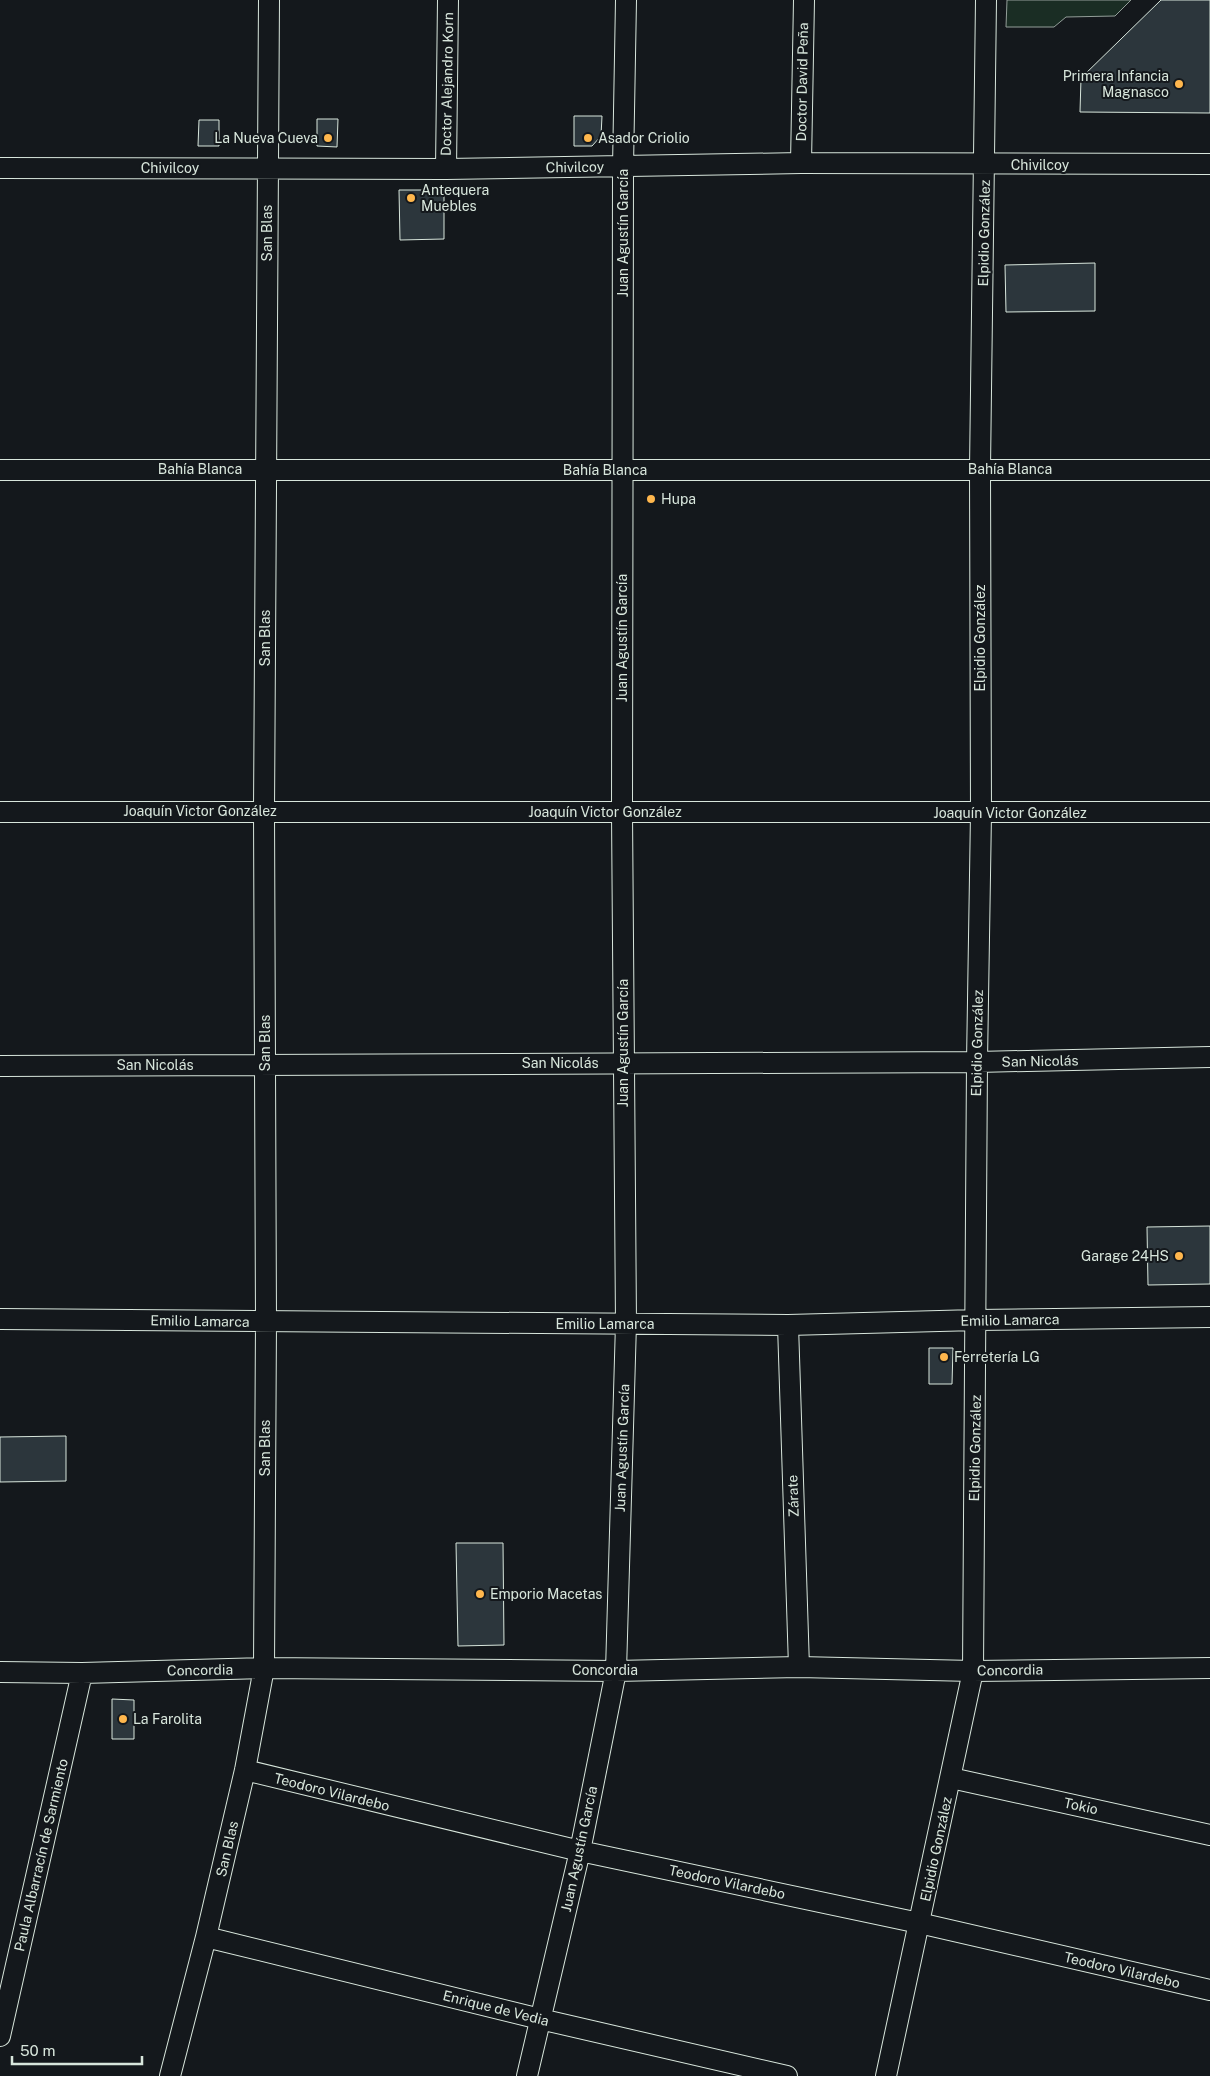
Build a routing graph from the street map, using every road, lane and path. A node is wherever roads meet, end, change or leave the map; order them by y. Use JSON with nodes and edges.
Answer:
{"nodes":[{"id":1,"x":269,"y":0,"type":"edge"},
{"id":2,"x":448,"y":0,"type":"edge"},
{"id":3,"x":626,"y":0,"type":"edge"},
{"id":4,"x":804,"y":0,"type":"edge"},
{"id":5,"x":986,"y":0,"type":"edge"},
{"id":6,"x":801,"y":163,"type":"junction"},
{"id":7,"x":1210,"y":164,"type":"edge"},
{"id":8,"x":985,"y":165,"type":"junction"},
{"id":9,"x":623,"y":167,"type":"junction"},
{"id":10,"x":0,"y":168,"type":"edge"},
{"id":11,"x":267,"y":168,"type":"junction"},
{"id":12,"x":446,"y":168,"type":"junction"},
{"id":13,"x":266,"y":469,"type":"junction"},
{"id":14,"x":980,"y":469,"type":"junction"},
{"id":15,"x":0,"y":470,"type":"edge"},
{"id":16,"x":622,"y":470,"type":"junction"},
{"id":17,"x":1210,"y":470,"type":"edge"},
{"id":18,"x":264,"y":811,"type":"junction"},
{"id":19,"x":0,"y":812,"type":"edge"},
{"id":20,"x":1210,"y":812,"type":"edge"},
{"id":21,"x":622,"y":813,"type":"junction"},
{"id":22,"x":981,"y":813,"type":"junction"},
{"id":23,"x":1210,"y":1057,"type":"edge"},
{"id":24,"x":622,"y":1062,"type":"junction"},
{"id":25,"x":976,"y":1062,"type":"junction"},
{"id":26,"x":265,"y":1065,"type":"junction"},
{"id":27,"x":0,"y":1066,"type":"edge"},
{"id":28,"x":1210,"y":1318,"type":"edge"},
{"id":29,"x":0,"y":1319,"type":"edge"},
{"id":30,"x":977,"y":1320,"type":"junction"},
{"id":31,"x":266,"y":1322,"type":"junction"},
{"id":32,"x":626,"y":1324,"type":"junction"},
{"id":33,"x":788,"y":1325,"type":"junction"},
{"id":34,"x":799,"y":1667,"type":"junction"},
{"id":35,"x":264,"y":1668,"type":"junction"},
{"id":36,"x":1210,"y":1668,"type":"edge"},
{"id":37,"x":616,"y":1671,"type":"junction"},
{"id":38,"x":973,"y":1671,"type":"junction"},
{"id":39,"x":0,"y":1672,"type":"edge"},
{"id":40,"x":82,"y":1673,"type":"junction"},
{"id":41,"x":245,"y":1770,"type":"junction"},
{"id":42,"x":951,"y":1778,"type":"junction"},
{"id":43,"x":1210,"y":1835,"type":"edge"},
{"id":44,"x":580,"y":1851,"type":"junction"},
{"id":45,"x":920,"y":1923,"type":"junction"},
{"id":46,"x":206,"y":1937,"type":"junction"},
{"id":47,"x":1210,"y":1990,"type":"edge"},
{"id":48,"x":540,"y":2019,"type":"junction"},
{"id":49,"x":0,"y":2036,"type":"edge"},
{"id":50,"x":170,"y":2076,"type":"edge"},
{"id":51,"x":527,"y":2076,"type":"edge"},
{"id":52,"x":787,"y":2076,"type":"edge"},
{"id":53,"x":886,"y":2076,"type":"edge"}],
"edges":[{"from":1,"to":11,"type":"street","name":"San Blas"},
{"from":2,"to":12,"type":"street","name":"Doctor Alejandro Korn"},
{"from":3,"to":9,"type":"street","name":"Juan Agustín García"},
{"from":4,"to":6,"type":"street","name":"Doctor David Peña"},
{"from":5,"to":8,"type":"street","name":"Elpidio González"},
{"from":6,"to":8,"type":"street","name":"Chivilcoy"},
{"from":6,"to":9,"type":"street","name":"Chivilcoy"},
{"from":7,"to":8,"type":"street","name":"Chivilcoy"},
{"from":8,"to":14,"type":"street","name":"Elpidio González"},
{"from":9,"to":12,"type":"street","name":"Chivilcoy"},
{"from":9,"to":16,"type":"street","name":"Juan Agustín García"},
{"from":10,"to":11,"type":"street","name":"Chivilcoy"},
{"from":11,"to":12,"type":"street","name":"Chivilcoy"},
{"from":11,"to":13,"type":"street","name":"San Blas"},
{"from":13,"to":15,"type":"street","name":"Bahía Blanca"},
{"from":13,"to":16,"type":"street","name":"Bahía Blanca"},
{"from":13,"to":18,"type":"street","name":"San Blas"},
{"from":14,"to":16,"type":"street","name":"Bahía Blanca"},
{"from":14,"to":17,"type":"street","name":"Bahía Blanca"},
{"from":14,"to":22,"type":"street","name":"Elpidio González"},
{"from":16,"to":21,"type":"street","name":"Juan Agustín García"},
{"from":18,"to":19,"type":"street","name":"Joaquín Victor González"},
{"from":18,"to":21,"type":"street","name":"Joaquín Victor González"},
{"from":18,"to":26,"type":"street","name":"San Blas"},
{"from":20,"to":22,"type":"street","name":"Joaquín Victor González"},
{"from":21,"to":22,"type":"street","name":"Joaquín Victor González"},
{"from":21,"to":24,"type":"street","name":"Juan Agustín García"},
{"from":22,"to":25,"type":"street","name":"Elpidio González"},
{"from":23,"to":25,"type":"street","name":"San Nicolás"},
{"from":24,"to":25,"type":"street","name":"San Nicolás"},
{"from":24,"to":26,"type":"street","name":"San Nicolás"},
{"from":24,"to":32,"type":"street","name":"Juan Agustín García"},
{"from":25,"to":30,"type":"street","name":"Elpidio González"},
{"from":26,"to":27,"type":"street","name":"San Nicolás"},
{"from":26,"to":31,"type":"street","name":"San Blas"},
{"from":28,"to":30,"type":"street","name":"Emilio Lamarca"},
{"from":29,"to":31,"type":"street","name":"Emilio Lamarca"},
{"from":30,"to":33,"type":"street","name":"Emilio Lamarca"},
{"from":30,"to":38,"type":"street","name":"Elpidio González"},
{"from":31,"to":32,"type":"street","name":"Emilio Lamarca"},
{"from":31,"to":35,"type":"street","name":"San Blas"},
{"from":32,"to":33,"type":"street","name":"Emilio Lamarca"},
{"from":32,"to":37,"type":"street","name":"Juan Agustín García"},
{"from":33,"to":34,"type":"street","name":"Zárate"},
{"from":34,"to":37,"type":"street","name":"Concordia"},
{"from":34,"to":38,"type":"street","name":"Concordia"},
{"from":35,"to":37,"type":"street","name":"Concordia"},
{"from":35,"to":40,"type":"street","name":"Concordia"},
{"from":35,"to":41,"type":"street","name":"San Blas"},
{"from":36,"to":38,"type":"street","name":"Concordia"},
{"from":37,"to":44,"type":"street","name":"Juan Agustín García"},
{"from":38,"to":42,"type":"street","name":"Elpidio González"},
{"from":39,"to":40,"type":"street","name":"Concordia"},
{"from":40,"to":49,"type":"street","name":"Paula Albarracín de Sarmiento"},
{"from":41,"to":44,"type":"street","name":"Teodoro Vilardebo"},
{"from":41,"to":46,"type":"street","name":"San Blas"},
{"from":42,"to":43,"type":"street","name":"Tokio"},
{"from":42,"to":45,"type":"street","name":"Elpidio González"},
{"from":44,"to":45,"type":"street","name":"Teodoro Vilardebo"},
{"from":44,"to":48,"type":"street","name":"Juan Agustín García"},
{"from":45,"to":47,"type":"street","name":"Teodoro Vilardebo"},
{"from":45,"to":53,"type":"street","name":"Elpidio González"},
{"from":46,"to":48,"type":"street","name":"Enrique de Vedia"},
{"from":46,"to":50,"type":"street","name":"San Blas"},
{"from":48,"to":51,"type":"street","name":"Juan Agustín García"},
{"from":48,"to":52,"type":"street","name":"Enrique de Vedia"}]}
